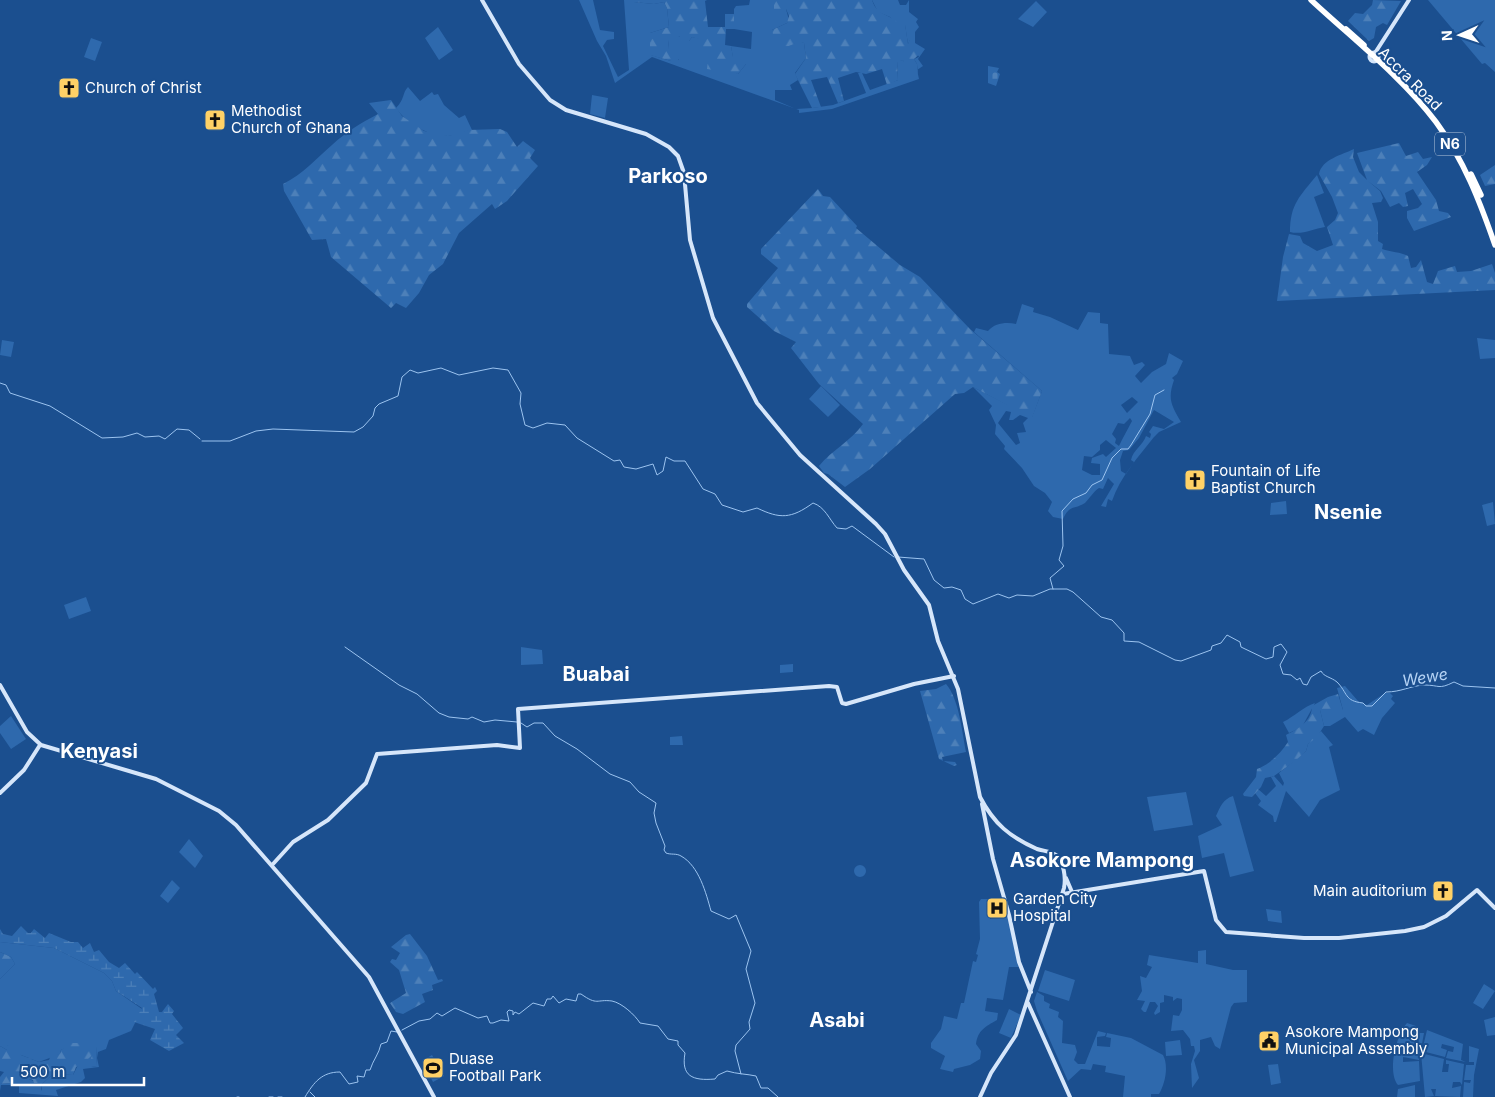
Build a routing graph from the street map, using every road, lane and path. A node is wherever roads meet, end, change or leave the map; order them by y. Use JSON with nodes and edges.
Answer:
{"nodes":[{"id":1,"x":482,"y":0,"type":"edge"},
{"id":2,"x":1310,"y":0,"type":"edge"},
{"id":3,"x":1316,"y":0,"type":"edge"},
{"id":4,"x":1410,"y":0,"type":"edge"},
{"id":5,"x":1344,"y":29,"type":"junction"},
{"id":6,"x":1375,"y":56,"type":"junction"},
{"id":7,"x":1495,"y":235,"type":"edge"},
{"id":8,"x":1495,"y":245,"type":"edge"},
{"id":9,"x":954,"y":676,"type":"junction"},
{"id":10,"x":0,"y":686,"type":"edge"},
{"id":11,"x":40,"y":744,"type":"junction"},
{"id":12,"x":0,"y":793,"type":"edge"},
{"id":13,"x":980,"y":797,"type":"junction"},
{"id":14,"x":992,"y":819,"type":"junction"},
{"id":15,"x":986,"y":827,"type":"junction"},
{"id":16,"x":272,"y":864,"type":"junction"},
{"id":17,"x":1065,"y":877,"type":"junction"},
{"id":18,"x":1072,"y":892,"type":"junction"},
{"id":19,"x":1063,"y":894,"type":"junction"},
{"id":20,"x":1495,"y":908,"type":"edge"},
{"id":21,"x":1031,"y":992,"type":"junction"},
{"id":22,"x":1028,"y":1003,"type":"junction"},
{"id":23,"x":434,"y":1097,"type":"edge"},
{"id":24,"x":980,"y":1097,"type":"edge"},
{"id":25,"x":1070,"y":1097,"type":"edge"}],
"edges":[{"from":1,"to":9,"type":"street"},
{"from":2,"to":5,"type":"highway","name":"Accra Road","number":"N6"},
{"from":3,"to":5,"type":"highway","name":"Accra Road","number":"N6"},
{"from":4,"to":6,"type":"street"},
{"from":5,"to":6,"type":"highway","name":"Accra Road","number":"N6"},
{"from":6,"to":7,"type":"highway","name":"Accra Road","number":"N6"},
{"from":6,"to":8,"type":"highway","name":"Accra Road","number":"N6"},
{"from":9,"to":13,"type":"street"},
{"from":9,"to":16,"type":"street"},
{"from":10,"to":11,"type":"street"},
{"from":11,"to":12,"type":"street"},
{"from":11,"to":16,"type":"street"},
{"from":13,"to":14,"type":"street"},
{"from":13,"to":15,"type":"street"},
{"from":14,"to":15,"type":"street"},
{"from":14,"to":17,"type":"street"},
{"from":15,"to":21,"type":"street"},
{"from":16,"to":23,"type":"street"},
{"from":17,"to":18,"type":"street"},
{"from":17,"to":19,"type":"street"},
{"from":18,"to":19,"type":"street"},
{"from":18,"to":20,"type":"street"},
{"from":19,"to":21,"type":"street"},
{"from":21,"to":22,"type":"street"},
{"from":22,"to":24,"type":"street"},
{"from":22,"to":25,"type":"street"}]}
